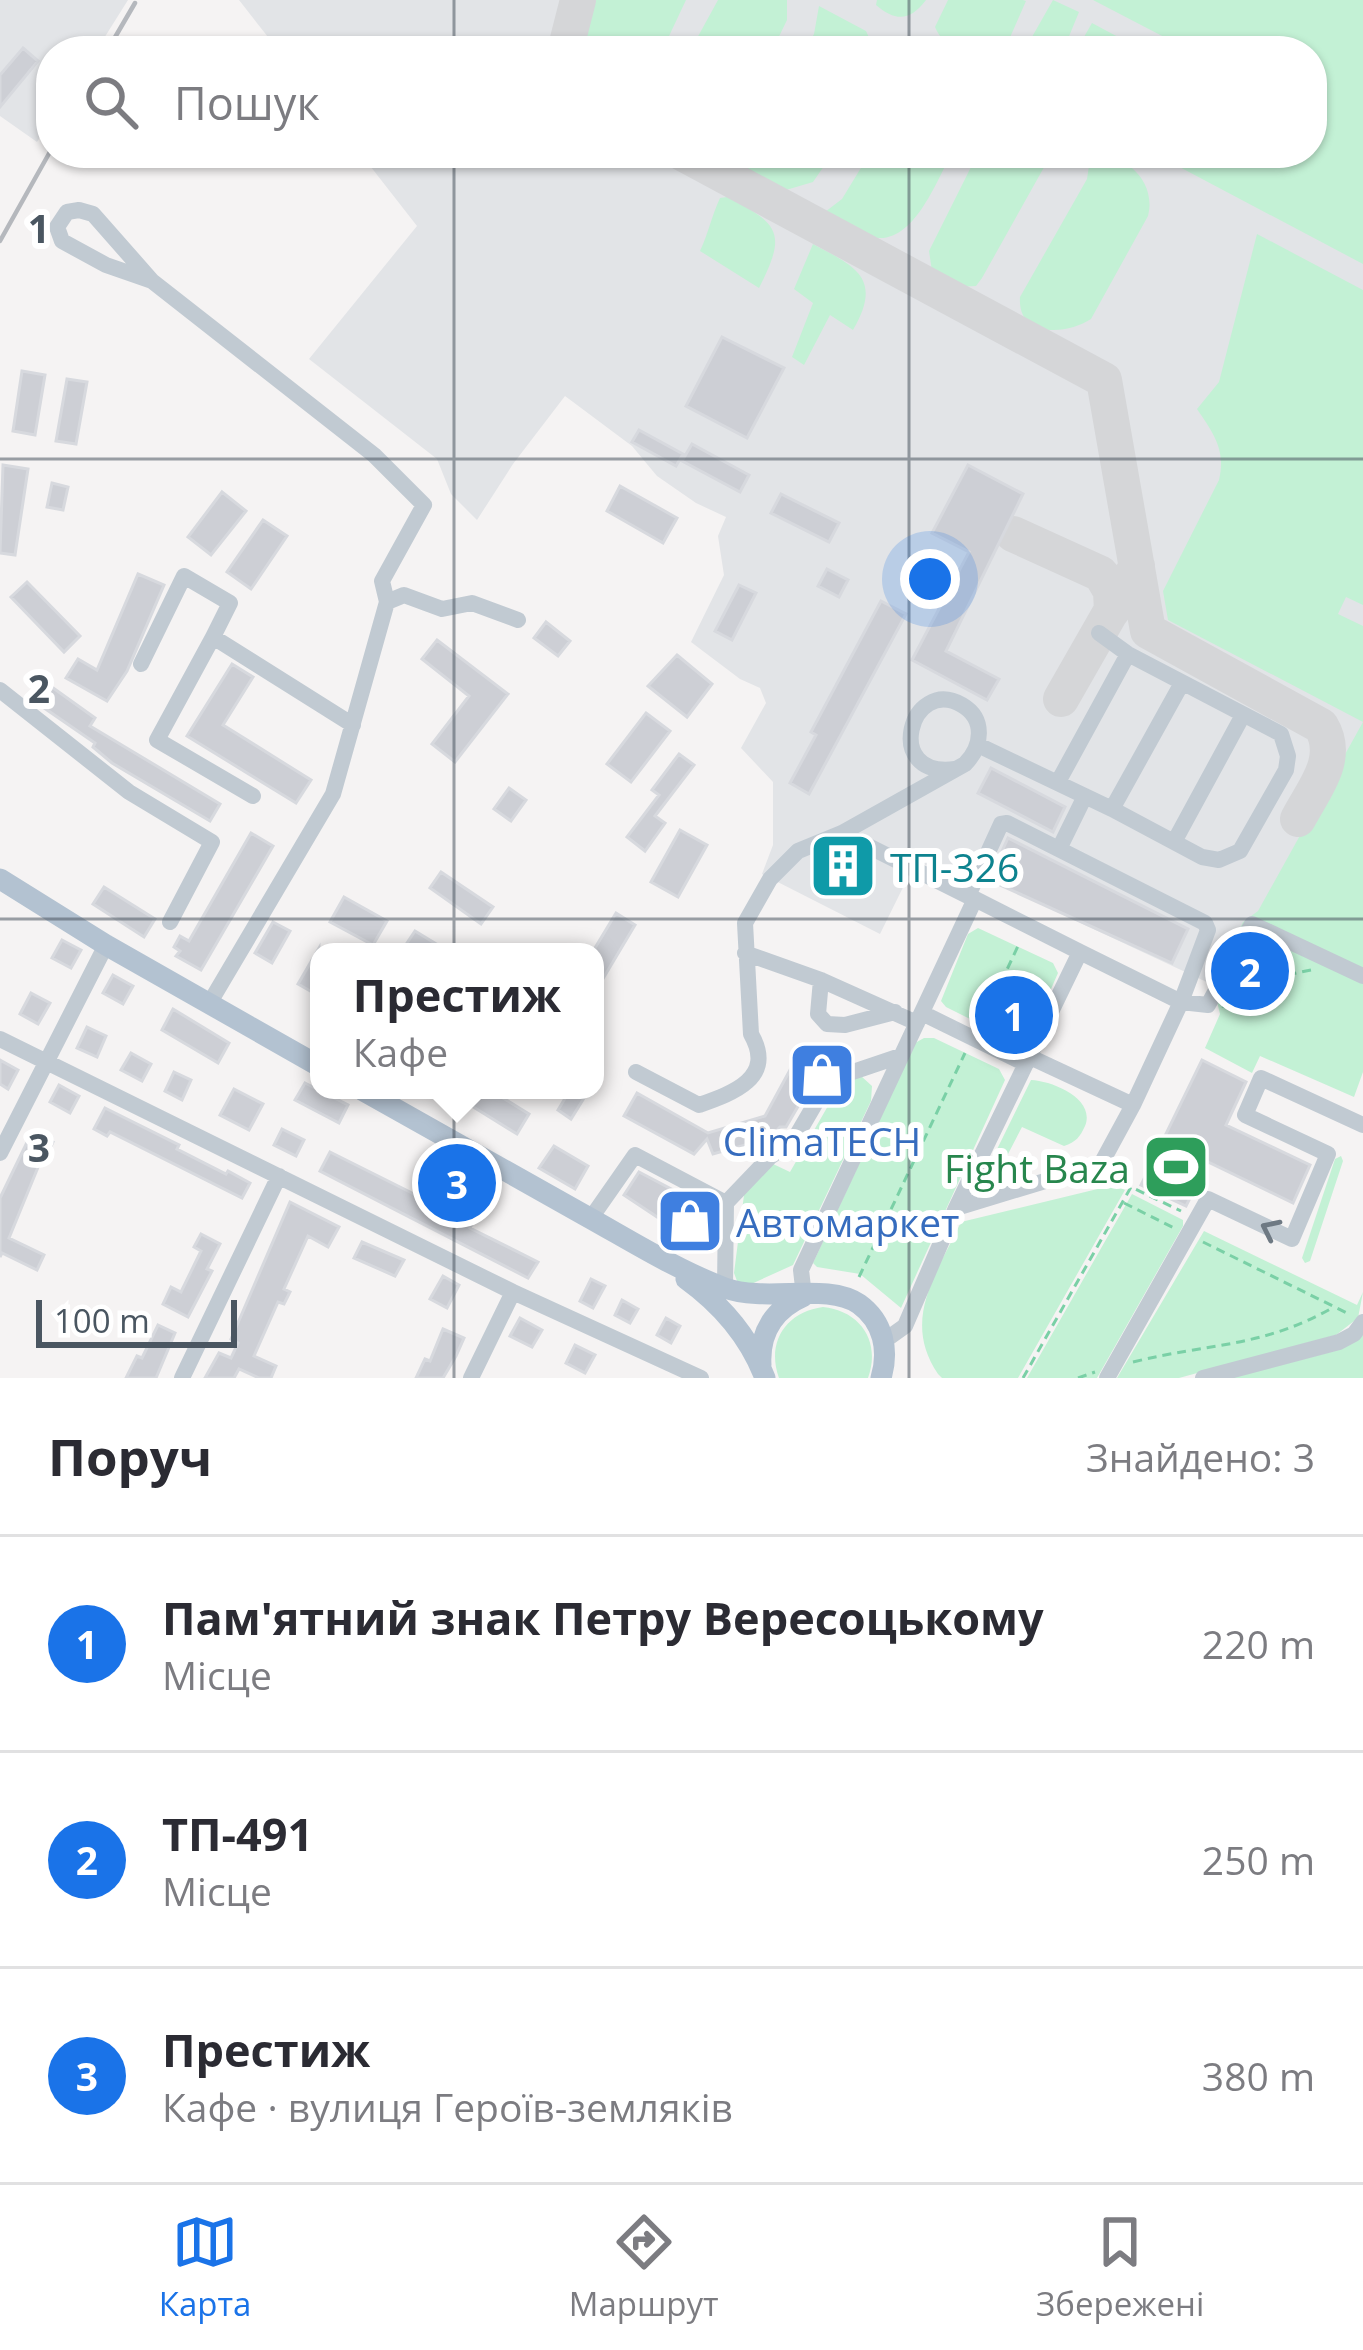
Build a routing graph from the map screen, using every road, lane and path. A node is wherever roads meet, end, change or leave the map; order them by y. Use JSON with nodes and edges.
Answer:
{"nodes":[{"id":1,"x":152,"y":281,"type":"junction"},
{"id":2,"x":387,"y":602,"type":"junction"},
{"id":3,"x":518,"y":620,"type":"dead end"},
{"id":4,"x":1099,"y":633,"type":"dead end"},
{"id":5,"x":213,"y":637,"type":"junction"},
{"id":6,"x":1128,"y":654,"type":"junction"},
{"id":7,"x":141,"y":664,"type":"dead end"},
{"id":8,"x":1182,"y":683,"type":"junction"},
{"id":9,"x":0,"y":690,"type":"edge"},
{"id":10,"x":1243,"y":715,"type":"junction"},
{"id":11,"x":352,"y":725,"type":"junction"},
{"id":12,"x":979,"y":745,"type":"junction"},
{"id":13,"x":955,"y":769,"type":"junction"},
{"id":14,"x":1058,"y":782,"type":"junction"},
{"id":15,"x":254,"y":796,"type":"dead end"},
{"id":16,"x":1085,"y":796,"type":"junction"},
{"id":17,"x":1112,"y":808,"type":"junction"},
{"id":18,"x":842,"y":833,"type":"junction"},
{"id":19,"x":1174,"y":842,"type":"junction"},
{"id":20,"x":1060,"y":849,"type":"junction"},
{"id":21,"x":0,"y":879,"type":"edge"},
{"id":22,"x":972,"y":898,"type":"junction"},
{"id":23,"x":170,"y":922,"type":"dead end"},
{"id":24,"x":106,"y":945,"type":"junction"},
{"id":25,"x":1018,"y":946,"type":"dead end"},
{"id":26,"x":1080,"y":952,"type":"junction"},
{"id":27,"x":745,"y":953,"type":"junction"},
{"id":28,"x":1356,"y":972,"type":"edge"},
{"id":29,"x":821,"y":980,"type":"junction"},
{"id":30,"x":1181,"y":1002,"type":"junction"},
{"id":31,"x":209,"y":1004,"type":"junction"},
{"id":32,"x":1208,"y":1005,"type":"junction"},
{"id":33,"x":895,"y":1012,"type":"junction"},
{"id":34,"x":919,"y":1018,"type":"junction"},
{"id":35,"x":981,"y":1024,"type":"dead end"},
{"id":36,"x":0,"y":1039,"type":"edge"},
{"id":37,"x":965,"y":1053,"type":"dead end"},
{"id":38,"x":900,"y":1056,"type":"junction"},
{"id":39,"x":1028,"y":1060,"type":"junction"},
{"id":40,"x":310,"y":1061,"type":"edge"},
{"id":41,"x":45,"y":1062,"type":"junction"},
{"id":42,"x":636,"y":1072,"type":"dead end"},
{"id":43,"x":378,"y":1099,"type":"edge"},
{"id":44,"x":1133,"y":1105,"type":"junction"},
{"id":45,"x":1363,"y":1125,"type":"edge"},
{"id":46,"x":0,"y":1153,"type":"edge"},
{"id":47,"x":279,"y":1176,"type":"junction"},
{"id":48,"x":1122,"y":1202,"type":"junction"},
{"id":49,"x":726,"y":1203,"type":"junction"},
{"id":50,"x":956,"y":1208,"type":"junction"},
{"id":51,"x":1180,"y":1211,"type":"dead end"},
{"id":52,"x":591,"y":1218,"type":"junction"},
{"id":53,"x":1180,"y":1231,"type":"dead end"},
{"id":54,"x":1196,"y":1239,"type":"dead end"},
{"id":55,"x":631,"y":1241,"type":"junction"},
{"id":56,"x":859,"y":1277,"type":"dead end"},
{"id":57,"x":725,"y":1288,"type":"junction"},
{"id":58,"x":513,"y":1292,"type":"junction"},
{"id":59,"x":805,"y":1295,"type":"junction"},
{"id":60,"x":1334,"y":1307,"type":"junction"},
{"id":61,"x":1360,"y":1320,"type":"edge"},
{"id":62,"x":884,"y":1341,"type":"junction"},
{"id":63,"x":1125,"y":1364,"type":"dead end"},
{"id":64,"x":1102,"y":1375,"type":"edge"},
{"id":65,"x":182,"y":1378,"type":"edge"},
{"id":66,"x":471,"y":1378,"type":"edge"},
{"id":67,"x":701,"y":1378,"type":"edge"},
{"id":68,"x":764,"y":1378,"type":"edge"},
{"id":69,"x":881,"y":1378,"type":"edge"},
{"id":70,"x":904,"y":1378,"type":"edge"},
{"id":71,"x":1022,"y":1378,"type":"edge"},
{"id":72,"x":1078,"y":1378,"type":"edge"},
{"id":73,"x":1203,"y":1378,"type":"edge"}],
"edges":[{"from":1,"to":1,"type":"street"},
{"from":1,"to":2,"type":"street"},
{"from":2,"to":3,"type":"street"},
{"from":2,"to":11,"type":"street"},
{"from":4,"to":6,"type":"street"},
{"from":5,"to":7,"type":"street"},
{"from":5,"to":11,"type":"street"},
{"from":5,"to":15,"type":"street"},
{"from":6,"to":8,"type":"street"},
{"from":6,"to":14,"type":"street"},
{"from":8,"to":10,"type":"street"},
{"from":8,"to":17,"type":"street"},
{"from":9,"to":23,"type":"street"},
{"from":10,"to":19,"type":"street"},
{"from":10,"to":19,"type":"street"},
{"from":11,"to":31,"type":"street"},
{"from":12,"to":13,"type":"street"},
{"from":12,"to":13,"type":"street"},
{"from":12,"to":14,"type":"street"},
{"from":13,"to":18,"type":"street"},
{"from":14,"to":16,"type":"street"},
{"from":16,"to":17,"type":"street"},
{"from":16,"to":20,"type":"street"},
{"from":17,"to":19,"type":"street"},
{"from":18,"to":22,"type":"street"},
{"from":18,"to":27,"type":"street"},
{"from":20,"to":22,"type":"street"},
{"from":20,"to":30,"type":"street"},
{"from":21,"to":24,"type":"main road"},
{"from":22,"to":26,"type":"street"},
{"from":22,"to":34,"type":"street"},
{"from":24,"to":31,"type":"main road"},
{"from":24,"to":41,"type":"street"},
{"from":25,"to":35,"type":"path"},
{"from":26,"to":30,"type":"street"},
{"from":26,"to":39,"type":"street"},
{"from":27,"to":29,"type":"street"},
{"from":27,"to":42,"type":"street"},
{"from":28,"to":32,"type":"path"},
{"from":28,"to":32,"type":"street"},
{"from":29,"to":33,"type":"street"},
{"from":29,"to":33,"type":"street"},
{"from":30,"to":32,"type":"street"},
{"from":30,"to":44,"type":"street"},
{"from":31,"to":40,"type":"main road"},
{"from":33,"to":34,"type":"street"},
{"from":34,"to":38,"type":"street"},
{"from":34,"to":39,"type":"street"},
{"from":36,"to":41,"type":"street"},
{"from":37,"to":56,"type":"path"},
{"from":38,"to":49,"type":"street"},
{"from":38,"to":59,"type":"street"},
{"from":39,"to":44,"type":"street"},
{"from":39,"to":50,"type":"street"},
{"from":41,"to":46,"type":"street"},
{"from":41,"to":47,"type":"street"},
{"from":43,"to":52,"type":"main road"},
{"from":44,"to":50,"type":"street"},
{"from":45,"to":64,"type":"street","one_way":true},
{"from":47,"to":58,"type":"street"},
{"from":47,"to":65,"type":"street"},
{"from":48,"to":51,"type":"path"},
{"from":48,"to":53,"type":"path"},
{"from":48,"to":71,"type":"path"},
{"from":49,"to":52,"type":"street"},
{"from":49,"to":57,"type":"street"},
{"from":50,"to":62,"type":"street"},
{"from":52,"to":55,"type":"main road"},
{"from":54,"to":60,"type":"path"},
{"from":55,"to":57,"type":"main road"},
{"from":55,"to":68,"type":"main road"},
{"from":57,"to":59,"type":"main road"},
{"from":58,"to":66,"type":"street"},
{"from":58,"to":67,"type":"street"},
{"from":59,"to":62,"type":"main road"},
{"from":59,"to":68,"type":"main road"},
{"from":60,"to":61,"type":"path"},
{"from":60,"to":63,"type":"path"},
{"from":61,"to":73,"type":"street"},
{"from":62,"to":69,"type":"main road"},
{"from":62,"to":70,"type":"main road"},
{"from":64,"to":72,"type":"path"}]}
